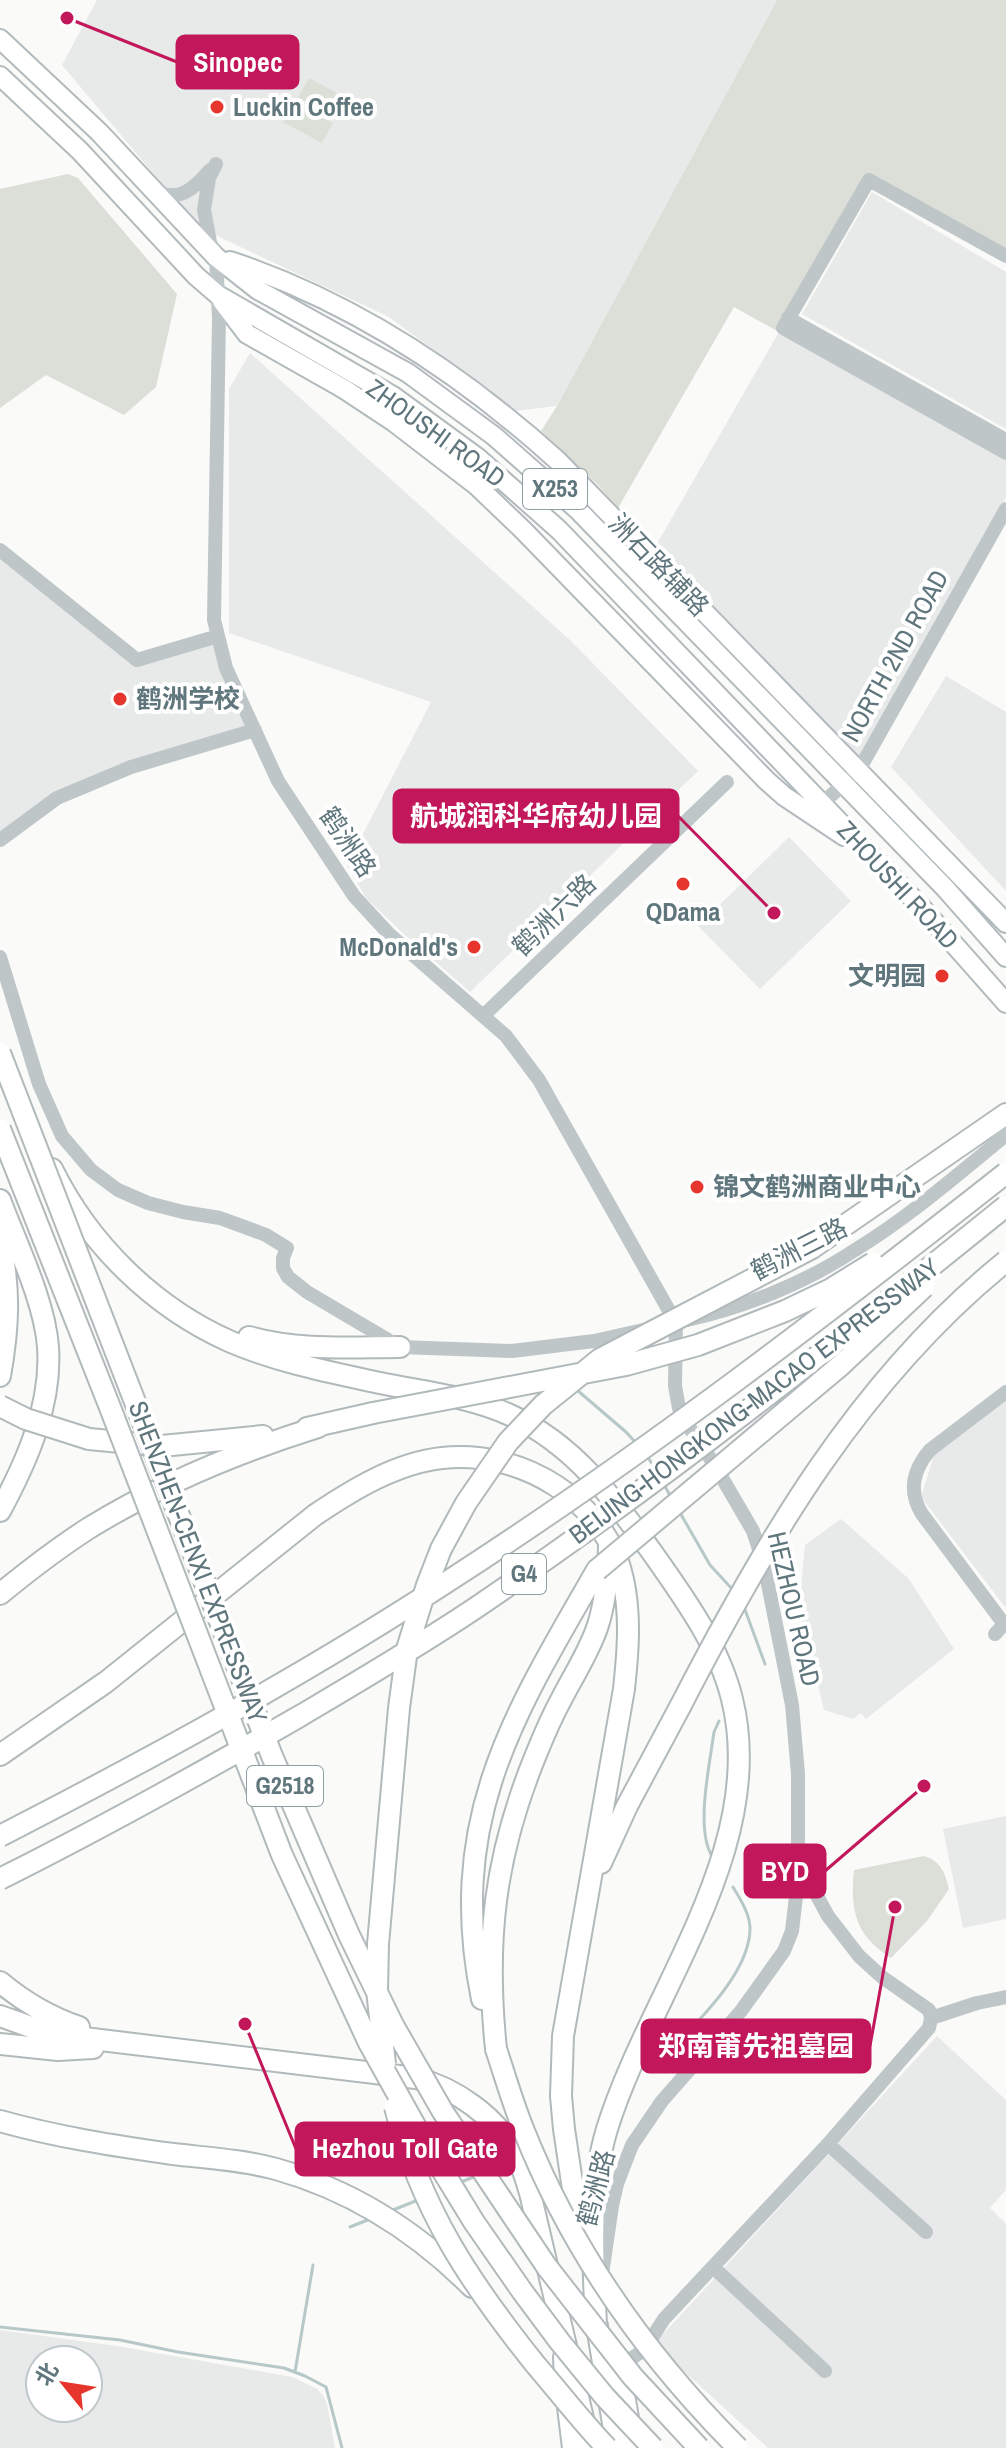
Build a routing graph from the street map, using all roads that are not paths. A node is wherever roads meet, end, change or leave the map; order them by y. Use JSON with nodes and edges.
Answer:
{"nodes":[{"id":1,"x":0,"y":39,"type":"edge"},
{"id":2,"x":0,"y":76,"type":"edge"},
{"id":3,"x":149,"y":187,"type":"junction"},
{"id":4,"x":1006,"y":256,"type":"edge"},
{"id":5,"x":216,"y":257,"type":"junction"},
{"id":6,"x":218,"y":295,"type":"junction"},
{"id":7,"x":785,"y":323,"type":"junction"},
{"id":8,"x":310,"y":370,"type":"junction"},
{"id":9,"x":393,"y":396,"type":"junction"},
{"id":10,"x":1006,"y":440,"type":"edge"},
{"id":11,"x":1006,"y":453,"type":"edge"},
{"id":12,"x":1006,"y":509,"type":"edge"},
{"id":13,"x":0,"y":550,"type":"edge"},
{"id":14,"x":218,"y":636,"type":"junction"},
{"id":15,"x":255,"y":730,"type":"junction"},
{"id":16,"x":859,"y":770,"type":"junction"},
{"id":17,"x":727,"y":782,"type":"dead end"},
{"id":18,"x":844,"y":784,"type":"junction"},
{"id":19,"x":816,"y":809,"type":"junction"},
{"id":20,"x":0,"y":840,"type":"edge"},
{"id":21,"x":1006,"y":923,"type":"edge"},
{"id":22,"x":0,"y":957,"type":"edge"},
{"id":23,"x":1006,"y":957,"type":"edge"},
{"id":24,"x":1006,"y":1003,"type":"edge"},
{"id":25,"x":483,"y":1016,"type":"junction"},
{"id":26,"x":0,"y":1042,"type":"edge"},
{"id":27,"x":0,"y":1053,"type":"edge"},
{"id":28,"x":1006,"y":1114,"type":"edge"},
{"id":29,"x":0,"y":1129,"type":"edge"},
{"id":30,"x":1006,"y":1135,"type":"edge"},
{"id":31,"x":1006,"y":1160,"type":"edge"},
{"id":32,"x":1006,"y":1173,"type":"edge"},
{"id":33,"x":0,"y":1200,"type":"edge"},
{"id":34,"x":1006,"y":1207,"type":"edge"},
{"id":35,"x":0,"y":1238,"type":"edge"},
{"id":36,"x":1006,"y":1261,"type":"edge"},
{"id":37,"x":175,"y":1310,"type":"junction"},
{"id":38,"x":676,"y":1323,"type":"junction"},
{"id":39,"x":400,"y":1347,"type":"junction"},
{"id":40,"x":0,"y":1376,"type":"edge"},
{"id":41,"x":1006,"y":1392,"type":"edge"},
{"id":42,"x":0,"y":1406,"type":"edge"},
{"id":43,"x":318,"y":1427,"type":"junction"},
{"id":44,"x":0,"y":1511,"type":"edge"},
{"id":45,"x":610,"y":1544,"type":"junction"},
{"id":46,"x":0,"y":1594,"type":"edge"},
{"id":47,"x":1002,"y":1627,"type":"edge"},
{"id":48,"x":0,"y":1755,"type":"edge"},
{"id":49,"x":0,"y":1836,"type":"edge"},
{"id":50,"x":0,"y":1879,"type":"edge"},
{"id":51,"x":798,"y":1879,"type":"junction"},
{"id":52,"x":586,"y":1900,"type":"junction"},
{"id":53,"x":0,"y":1982,"type":"edge"},
{"id":54,"x":1006,"y":1997,"type":"edge"},
{"id":55,"x":0,"y":2016,"type":"edge"},
{"id":56,"x":931,"y":2018,"type":"junction"},
{"id":57,"x":2,"y":2044,"type":"edge"},
{"id":58,"x":140,"y":2045,"type":"junction"},
{"id":59,"x":496,"y":2049,"type":"junction"},
{"id":60,"x":0,"y":2121,"type":"edge"},
{"id":61,"x":828,"y":2144,"type":"junction"},
{"id":62,"x":926,"y":2232,"type":"dead end"},
{"id":63,"x":714,"y":2268,"type":"junction"},
{"id":64,"x":482,"y":2296,"type":"junction"},
{"id":65,"x":596,"y":2324,"type":"junction"},
{"id":66,"x":563,"y":2334,"type":"junction"},
{"id":67,"x":617,"y":2368,"type":"junction"},
{"id":68,"x":825,"y":2371,"type":"dead end"},
{"id":69,"x":572,"y":2448,"type":"edge"},
{"id":70,"x":590,"y":2448,"type":"edge"},
{"id":71,"x":607,"y":2448,"type":"edge"},
{"id":72,"x":617,"y":2448,"type":"edge"},
{"id":73,"x":634,"y":2448,"type":"edge"},
{"id":74,"x":653,"y":2448,"type":"edge"},
{"id":75,"x":699,"y":2448,"type":"edge"},
{"id":76,"x":738,"y":2448,"type":"edge"}],
"edges":[{"from":1,"to":3,"type":"main road","name":"ZHOUSHI ROAD","number":"X253"},
{"from":2,"to":6,"type":"main road","name":"ZHOUSHI ROAD","number":"X253"},
{"from":3,"to":5,"type":"main road","name":"ZHOUSHI ROAD","number":"X253"},
{"from":3,"to":5,"type":"street","name":"鹤洲路"},
{"from":4,"to":7,"type":"street"},
{"from":5,"to":6,"type":"street","name":"鹤洲路"},
{"from":5,"to":16,"type":"main road","name":"洲石路辅路"},
{"from":5,"to":18,"type":"main road","name":"ZHOUSHI ROAD","number":"X253"},
{"from":6,"to":8,"type":"main road"},
{"from":6,"to":9,"type":"main road","name":"ZHOUSHI ROAD","number":"X253"},
{"from":6,"to":14,"type":"street","name":"鹤洲路"},
{"from":7,"to":10,"type":"street"},
{"from":7,"to":11,"type":"street"},
{"from":8,"to":9,"type":"main road"},
{"from":8,"to":19,"type":"main road"},
{"from":9,"to":19,"type":"main road","name":"ZHOUSHI ROAD","number":"X253"},
{"from":12,"to":16,"type":"street","name":"NORTH 2ND ROAD"},
{"from":13,"to":14,"type":"street"},
{"from":14,"to":15,"type":"street","name":"鹤洲路"},
{"from":15,"to":20,"type":"street"},
{"from":15,"to":25,"type":"street","name":"鹤洲路"},
{"from":16,"to":18,"type":"street","name":"NORTH 2ND ROAD"},
{"from":16,"to":21,"type":"main road","name":"洲石路辅路"},
{"from":17,"to":25,"type":"street","name":"鹤洲六路"},
{"from":18,"to":19,"type":"street","name":"NORTH 2ND ROAD"},
{"from":18,"to":23,"type":"main road","name":"ZHOUSHI ROAD","number":"X253"},
{"from":19,"to":24,"type":"main road","name":"ZHOUSHI ROAD"},
{"from":22,"to":39,"type":"street"},
{"from":25,"to":38,"type":"street","name":"鹤洲路"},
{"from":26,"to":37,"type":"highway"},
{"from":27,"to":75,"type":"highway","name":"SHENZHEN-CENXI EXPRESSWAY","number":"G2518","bridge":true},
{"from":28,"to":64,"type":"highway","bridge":true},
{"from":29,"to":74,"type":"highway","name":"SHENZHEN-CENXI EXPRESSWAY","number":"G2518","bridge":true},
{"from":30,"to":38,"type":"street","name":"鹤洲三路"},
{"from":31,"to":43,"type":"highway","bridge":true},
{"from":32,"to":49,"type":"highway","name":"BEIJING-HONGKONG-MACAO EXPRESSWAY","number":"G4","bridge":true},
{"from":33,"to":44,"type":"highway"},
{"from":34,"to":50,"type":"highway","name":"BEIJING-HONGKONG-MACAO EXPRESSWAY","number":"G4","bridge":true},
{"from":34,"to":59,"type":"highway","bridge":true},
{"from":35,"to":40,"type":"highway"},
{"from":36,"to":52,"type":"highway","bridge":true},
{"from":37,"to":39,"type":"highway"},
{"from":37,"to":65,"type":"highway"},
{"from":38,"to":39,"type":"street","name":"鹤洲三路"},
{"from":38,"to":51,"type":"street","name":"HEZHOU ROAD"},
{"from":41,"to":47,"type":"street"},
{"from":42,"to":43,"type":"highway","bridge":true},
{"from":43,"to":46,"type":"highway"},
{"from":45,"to":48,"type":"highway"},
{"from":45,"to":52,"type":"highway"},
{"from":45,"to":59,"type":"highway"},
{"from":51,"to":56,"type":"street"},
{"from":51,"to":65,"type":"street","name":"鹤洲路"},
{"from":52,"to":65,"type":"highway"},
{"from":53,"to":58,"type":"highway"},
{"from":54,"to":56,"type":"street"},
{"from":55,"to":58,"type":"highway"},
{"from":56,"to":61,"type":"street"},
{"from":57,"to":58,"type":"highway"},
{"from":58,"to":66,"type":"highway"},
{"from":59,"to":76,"type":"highway","bridge":true},
{"from":60,"to":64,"type":"highway","bridge":true},
{"from":61,"to":62,"type":"street"},
{"from":61,"to":63,"type":"street"},
{"from":63,"to":67,"type":"street"},
{"from":63,"to":68,"type":"street"},
{"from":64,"to":71,"type":"highway","bridge":true},
{"from":65,"to":67,"type":"main road"},
{"from":65,"to":72,"type":"highway"},
{"from":66,"to":69,"type":"main road"},
{"from":66,"to":70,"type":"highway"},
{"from":67,"to":73,"type":"main road"}]}
